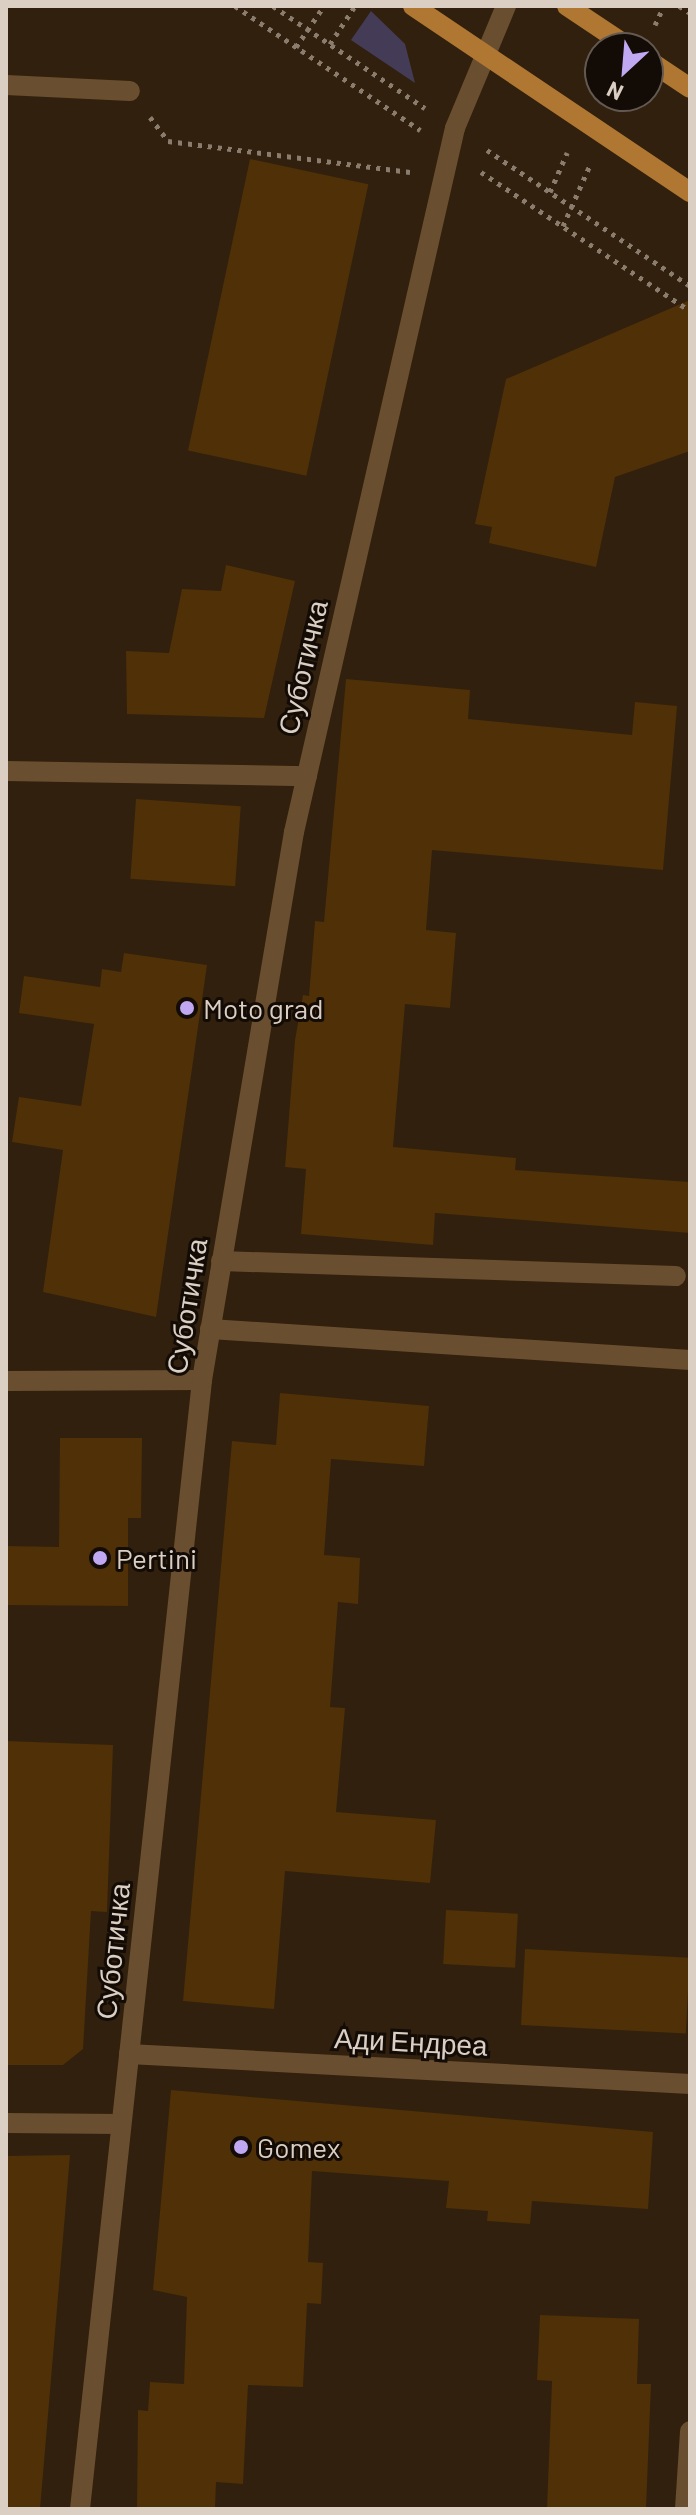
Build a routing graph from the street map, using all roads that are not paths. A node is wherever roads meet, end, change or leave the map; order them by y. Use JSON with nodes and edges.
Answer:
{"nodes":[{"id":1,"x":413,"y":6,"type":"edge"},
{"id":2,"x":506,"y":6,"type":"edge"},
{"id":3,"x":567,"y":6,"type":"edge"},
{"id":4,"x":606,"y":32,"type":"edge"},
{"id":5,"x":486,"y":56,"type":"junction"},
{"id":6,"x":664,"y":71,"type":"edge"},
{"id":7,"x":6,"y":85,"type":"edge"},
{"id":8,"x":690,"y":88,"type":"edge"},
{"id":9,"x":130,"y":91,"type":"road end"},
{"id":10,"x":690,"y":192,"type":"edge"},
{"id":11,"x":6,"y":771,"type":"edge"},
{"id":12,"x":307,"y":776,"type":"junction"},
{"id":13,"x":221,"y":1261,"type":"junction"},
{"id":14,"x":676,"y":1276,"type":"dead end"},
{"id":15,"x":210,"y":1329,"type":"junction"},
{"id":16,"x":690,"y":1360,"type":"edge"},
{"id":17,"x":202,"y":1380,"type":"junction"},
{"id":18,"x":6,"y":1381,"type":"edge"},
{"id":19,"x":129,"y":2054,"type":"junction"},
{"id":20,"x":690,"y":2084,"type":"edge"},
{"id":21,"x":6,"y":2123,"type":"edge"},
{"id":22,"x":119,"y":2124,"type":"junction"},
{"id":23,"x":690,"y":2431,"type":"edge"},
{"id":24,"x":80,"y":2509,"type":"edge"},
{"id":25,"x":685,"y":2509,"type":"edge"}],
"edges":[{"from":1,"to":5,"type":"main road"},
{"from":2,"to":5,"type":"street","name":"Суботичка"},
{"from":3,"to":4,"type":"main road"},
{"from":5,"to":10,"type":"main road"},
{"from":5,"to":12,"type":"street","name":"Суботичка"},
{"from":6,"to":8,"type":"main road"},
{"from":7,"to":9,"type":"street"},
{"from":11,"to":12,"type":"street"},
{"from":12,"to":13,"type":"street","name":"Суботичка"},
{"from":13,"to":14,"type":"street"},
{"from":13,"to":15,"type":"street","name":"Суботичка"},
{"from":15,"to":16,"type":"street"},
{"from":15,"to":17,"type":"street","name":"Суботичка"},
{"from":17,"to":18,"type":"street"},
{"from":17,"to":19,"type":"street","name":"Суботичка"},
{"from":19,"to":20,"type":"street","name":"Ади Ендреа"},
{"from":19,"to":22,"type":"street","name":"Суботичка"},
{"from":21,"to":22,"type":"street"},
{"from":22,"to":24,"type":"street","name":"Суботичка"},
{"from":23,"to":25,"type":"street"}]}
